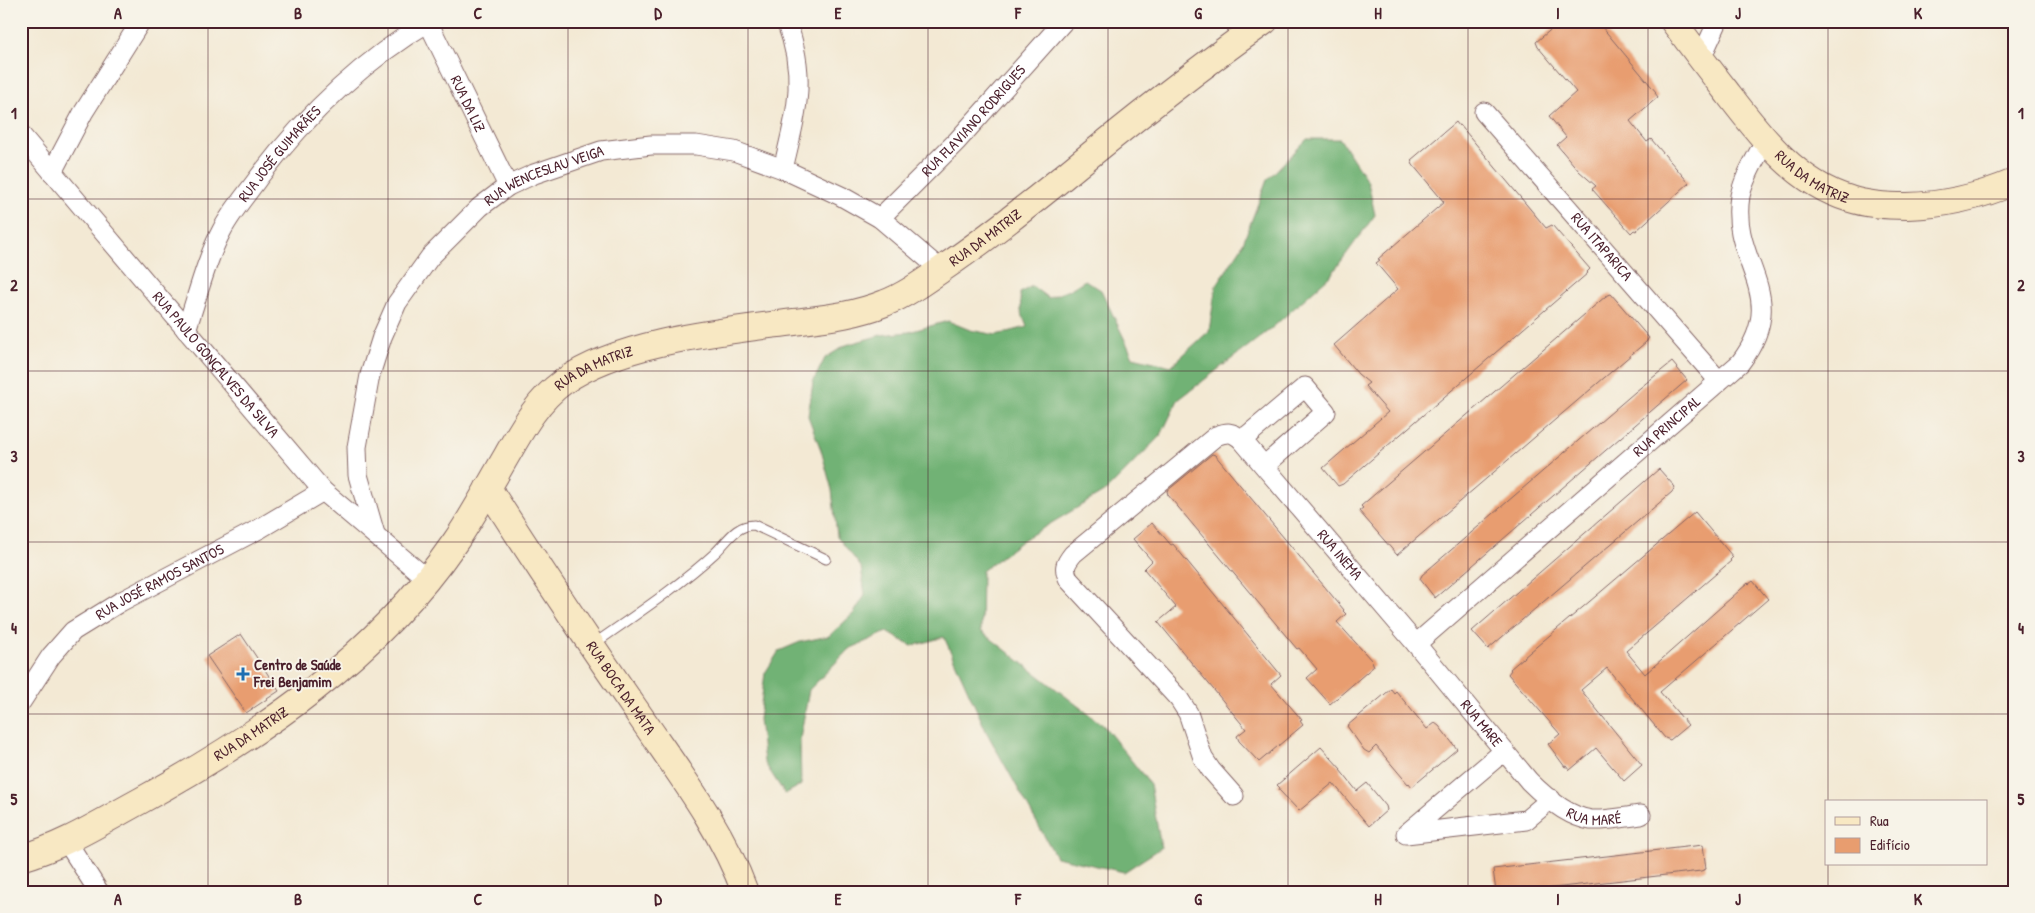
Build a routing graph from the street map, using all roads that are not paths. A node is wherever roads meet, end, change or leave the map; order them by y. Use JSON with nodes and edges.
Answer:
{"nodes":[{"id":1,"x":141,"y":21,"type":"edge"},
{"id":2,"x":786,"y":21,"type":"edge"},
{"id":3,"x":1064,"y":21,"type":"edge"},
{"id":4,"x":1265,"y":21,"type":"edge"},
{"id":5,"x":1673,"y":21,"type":"edge"},
{"id":6,"x":1718,"y":21,"type":"edge"},
{"id":7,"x":429,"y":22,"type":"edge"},
{"id":8,"x":1701,"y":58,"type":"junction"},
{"id":9,"x":1484,"y":112,"type":"dead end"},
{"id":10,"x":21,"y":135,"type":"edge"},
{"id":11,"x":1766,"y":141,"type":"junction"},
{"id":12,"x":783,"y":169,"type":"junction"},
{"id":13,"x":52,"y":172,"type":"junction"},
{"id":14,"x":2014,"y":182,"type":"edge"},
{"id":15,"x":508,"y":186,"type":"junction"},
{"id":16,"x":880,"y":218,"type":"junction"},
{"id":17,"x":941,"y":270,"type":"junction"},
{"id":18,"x":186,"y":330,"type":"junction"},
{"id":19,"x":1719,"y":381,"type":"junction"},
{"id":20,"x":1242,"y":440,"type":"junction"},
{"id":21,"x":1264,"y":466,"type":"junction"},
{"id":22,"x":488,"y":488,"type":"junction"},
{"id":23,"x":323,"y":492,"type":"junction"},
{"id":24,"x":375,"y":534,"type":"junction"},
{"id":25,"x":826,"y":559,"type":"dead end"},
{"id":26,"x":427,"y":579,"type":"junction"},
{"id":27,"x":1416,"y":644,"type":"junction"},
{"id":28,"x":592,"y":646,"type":"junction"},
{"id":29,"x":21,"y":702,"type":"edge"},
{"id":30,"x":1504,"y":751,"type":"junction"},
{"id":31,"x":1234,"y":796,"type":"dead end"},
{"id":32,"x":1551,"y":799,"type":"junction"},
{"id":33,"x":1641,"y":815,"type":"dead end"},
{"id":34,"x":67,"y":842,"type":"junction"},
{"id":35,"x":21,"y":858,"type":"edge"},
{"id":36,"x":99,"y":892,"type":"edge"},
{"id":37,"x":745,"y":892,"type":"edge"}],
"edges":[{"from":1,"to":13,"type":"street"},
{"from":2,"to":12,"type":"street"},
{"from":3,"to":16,"type":"street","name":"RUA FLAVIANO RODRIGUES"},
{"from":4,"to":17,"type":"main road","name":"RUA DA MATRIZ"},
{"from":5,"to":8,"type":"main road","name":"RUA DA MATRIZ"},
{"from":6,"to":8,"type":"street"},
{"from":7,"to":15,"type":"street","name":"RUA DA LIZ"},
{"from":7,"to":18,"type":"street","name":"RUA JOSÉ GUIMARÃES"},
{"from":8,"to":11,"type":"main road","name":"RUA DA MATRIZ"},
{"from":9,"to":19,"type":"street","name":"RUA ITAPARICA"},
{"from":10,"to":13,"type":"street","name":"RUA PAULO GONÇALVES DA SILVA"},
{"from":11,"to":14,"type":"main road","name":"RUA DA MATRIZ"},
{"from":11,"to":19,"type":"street","name":"RUA PRINCIPAL"},
{"from":12,"to":15,"type":"street","name":"RUA WENCESLAU VEIGA"},
{"from":12,"to":16,"type":"street","name":"RUA WENCESLAU VEIGA"},
{"from":13,"to":18,"type":"street","name":"RUA PAULO GONÇALVES DA SILVA"},
{"from":15,"to":24,"type":"street","name":"RUA WENCESLAU VEIGA"},
{"from":16,"to":17,"type":"street","name":"RUA WENCESLAU VEIGA"},
{"from":17,"to":22,"type":"main road","name":"RUA DA MATRIZ"},
{"from":18,"to":23,"type":"street","name":"RUA PAULO GONÇALVES DA SILVA"},
{"from":19,"to":27,"type":"street","name":"RUA PRINCIPAL"},
{"from":20,"to":21,"type":"street","name":"RUA INEMA"},
{"from":20,"to":21,"type":"street"},
{"from":20,"to":31,"type":"street"},
{"from":21,"to":27,"type":"street","name":"RUA INEMA"},
{"from":22,"to":26,"type":"main road","name":"RUA DA MATRIZ"},
{"from":22,"to":28,"type":"main road","name":"RUA BOCA DA MATA"},
{"from":23,"to":24,"type":"street","name":"RUA PAULO GONÇALVES DA SILVA"},
{"from":23,"to":29,"type":"street","name":"RUA JOSÉ RAMOS SANTOS"},
{"from":24,"to":26,"type":"street","name":"RUA PAULO GONÇALVES DA SILVA"},
{"from":25,"to":28,"type":"lane"},
{"from":26,"to":34,"type":"main road","name":"RUA DA MATRIZ"},
{"from":27,"to":30,"type":"street","name":"RUA MARE"},
{"from":28,"to":37,"type":"main road","name":"RUA BOCA DA MATA"},
{"from":30,"to":32,"type":"street","name":"RUA MARE"},
{"from":30,"to":32,"type":"street"},
{"from":32,"to":33,"type":"street","name":"RUA MARÉ"},
{"from":34,"to":35,"type":"main road","name":"RUA DA MATRIZ"},
{"from":34,"to":36,"type":"street"}]}
